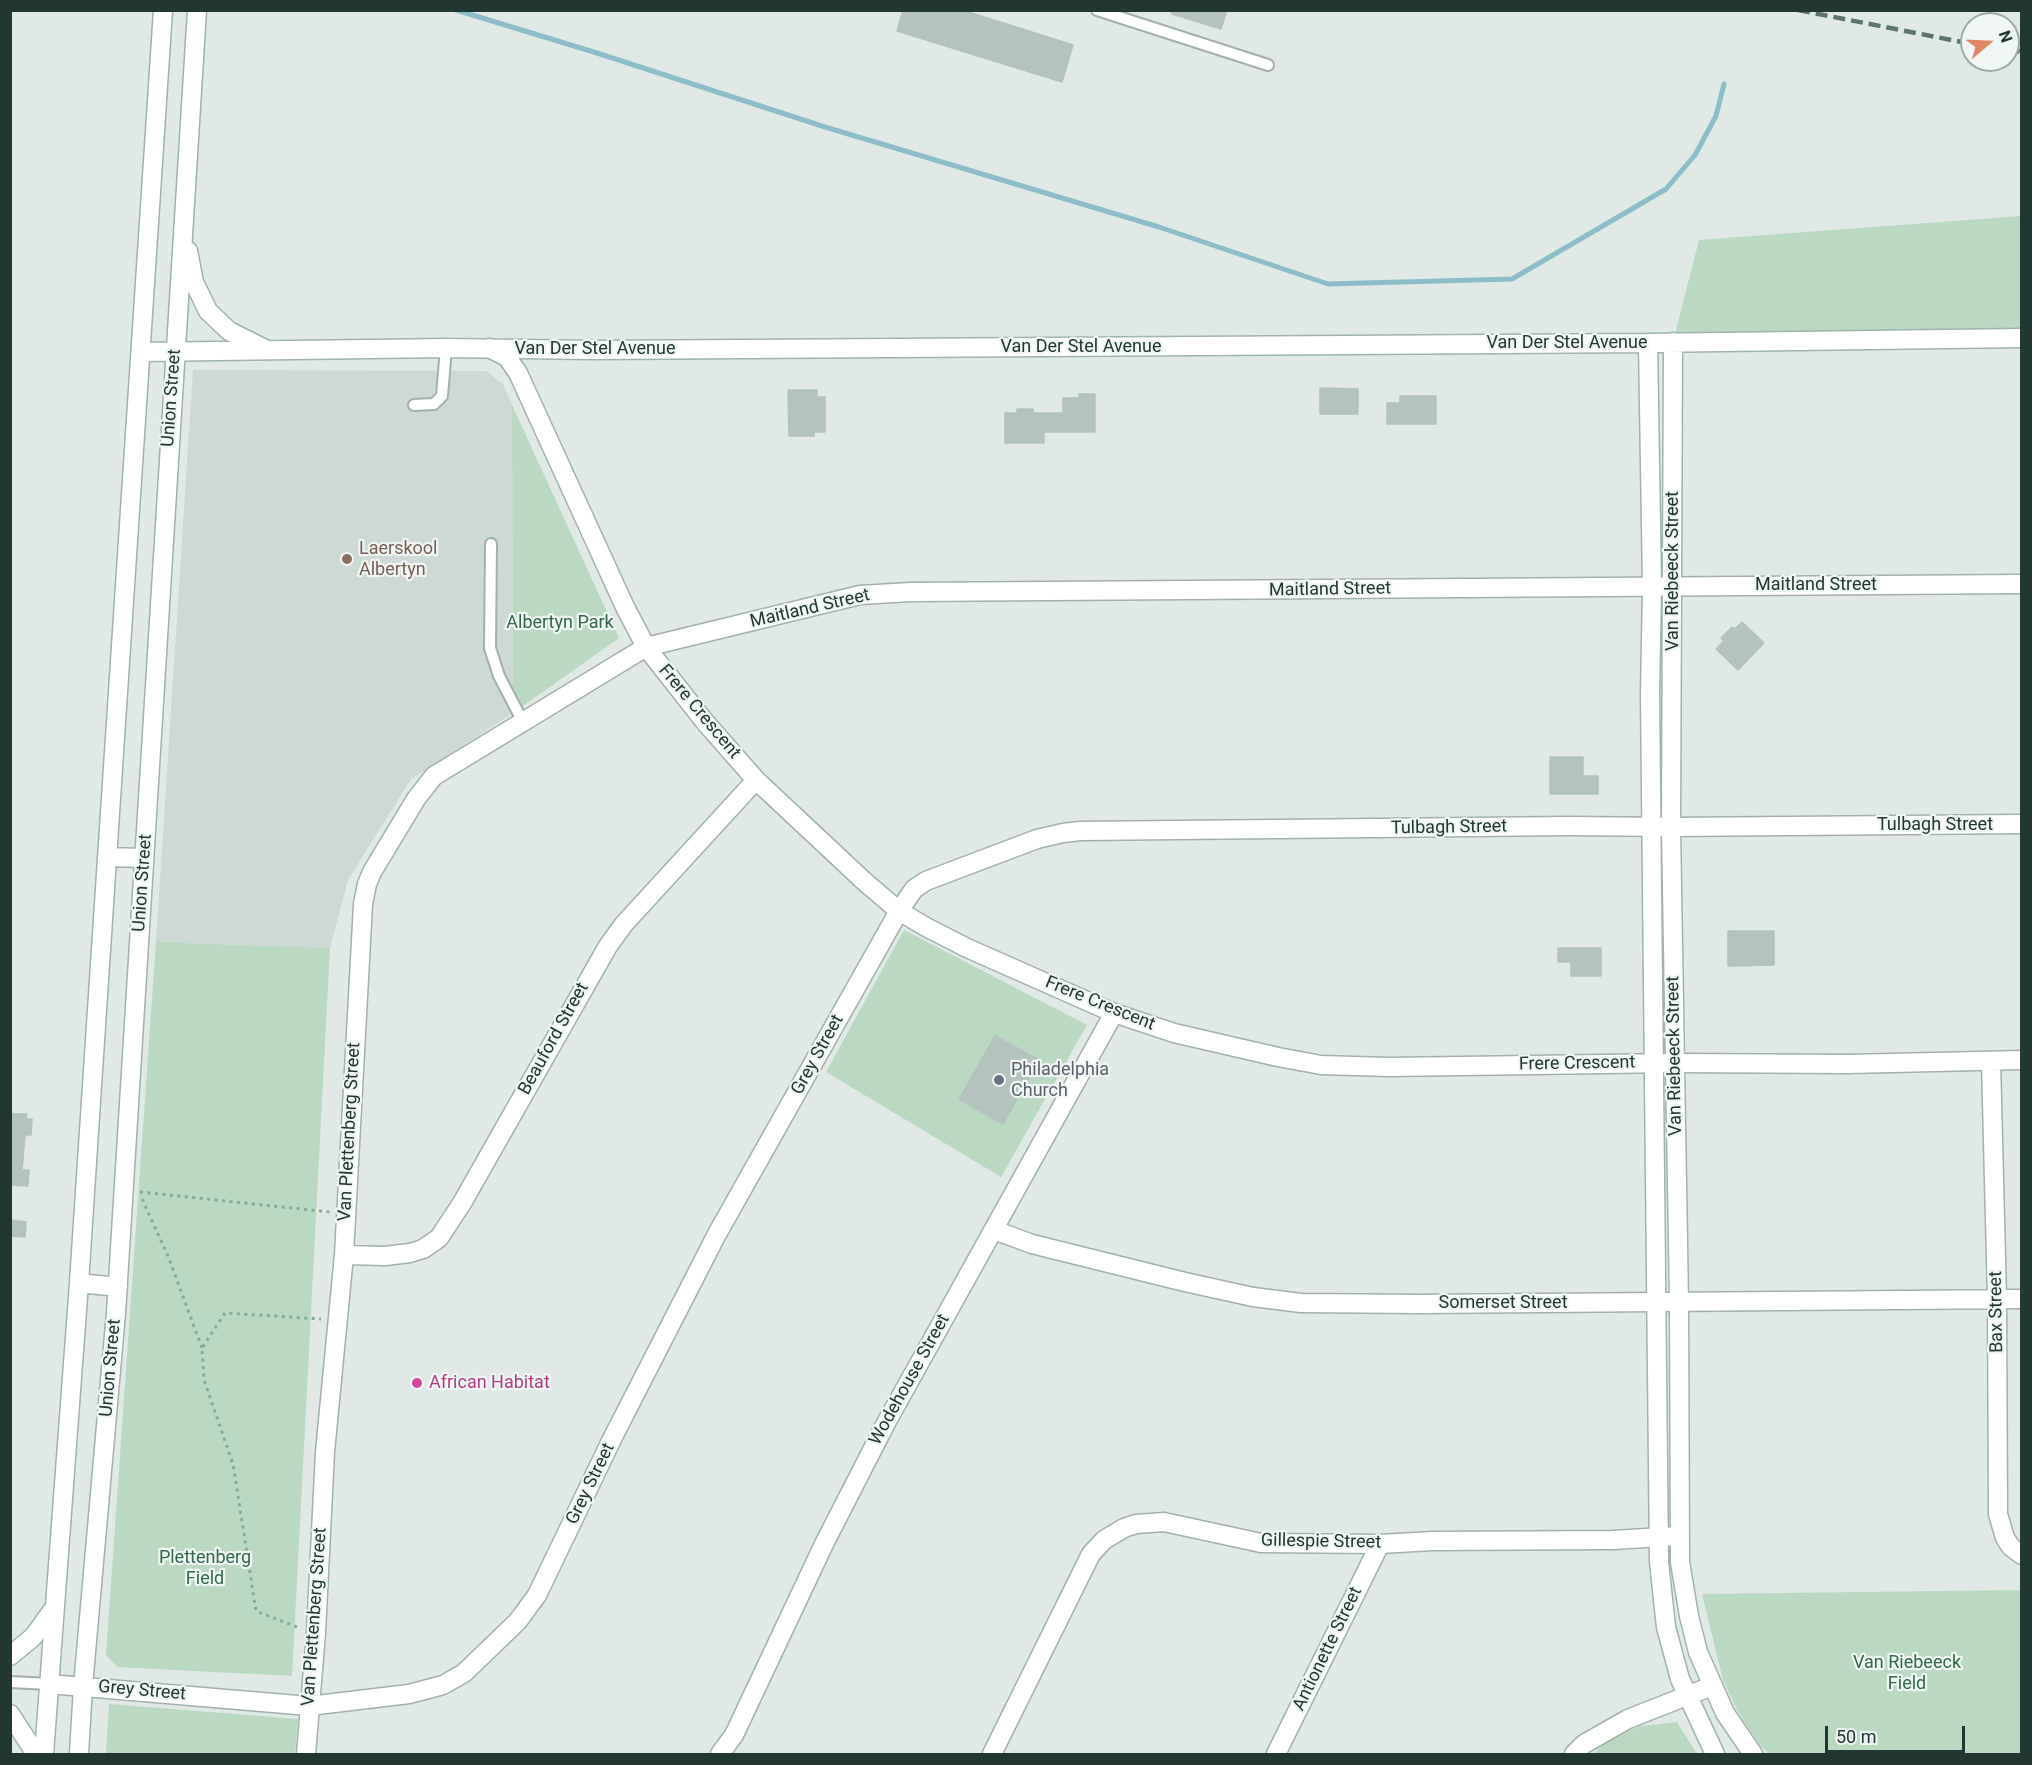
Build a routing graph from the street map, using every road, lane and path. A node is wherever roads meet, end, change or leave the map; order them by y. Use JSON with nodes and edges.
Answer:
{"nodes":[{"id":1,"x":163,"y":10,"type":"edge"},
{"id":2,"x":197,"y":10,"type":"edge"},
{"id":3,"x":1097,"y":10,"type":"edge"},
{"id":4,"x":1268,"y":65,"type":"dead end"},
{"id":5,"x":184,"y":223,"type":"junction"},
{"id":6,"x":2022,"y":338,"type":"edge"},
{"id":7,"x":1673,"y":342,"type":"junction"},
{"id":8,"x":1648,"y":343,"type":"junction"},
{"id":9,"x":446,"y":348,"type":"junction"},
{"id":10,"x":489,"y":348,"type":"junction"},
{"id":11,"x":269,"y":351,"type":"junction"},
{"id":12,"x":141,"y":352,"type":"junction"},
{"id":13,"x":175,"y":353,"type":"junction"},
{"id":14,"x":414,"y":405,"type":"dead end"},
{"id":15,"x":1650,"y":480,"type":"junction"},
{"id":16,"x":1673,"y":480,"type":"junction"},
{"id":17,"x":491,"y":544,"type":"dead end"},
{"id":18,"x":2022,"y":584,"type":"edge"},
{"id":19,"x":1673,"y":586,"type":"junction"},
{"id":20,"x":1652,"y":587,"type":"junction"},
{"id":21,"x":646,"y":647,"type":"junction"},
{"id":22,"x":523,"y":722,"type":"junction"},
{"id":23,"x":756,"y":780,"type":"junction"},
{"id":24,"x":2022,"y":825,"type":"edge"},
{"id":25,"x":1652,"y":827,"type":"junction"},
{"id":26,"x":1671,"y":827,"type":"junction"},
{"id":27,"x":107,"y":857,"type":"junction"},
{"id":28,"x":144,"y":858,"type":"junction"},
{"id":29,"x":899,"y":911,"type":"junction"},
{"id":30,"x":1114,"y":1013,"type":"junction"},
{"id":31,"x":2022,"y":1060,"type":"edge"},
{"id":32,"x":1991,"y":1061,"type":"junction"},
{"id":33,"x":1676,"y":1063,"type":"junction"},
{"id":34,"x":1654,"y":1064,"type":"junction"},
{"id":35,"x":346,"y":1214,"type":"junction"},
{"id":36,"x":994,"y":1230,"type":"junction"},
{"id":37,"x":344,"y":1255,"type":"junction"},
{"id":38,"x":79,"y":1282,"type":"junction"},
{"id":39,"x":118,"y":1287,"type":"junction"},
{"id":40,"x":1997,"y":1299,"type":"junction"},
{"id":41,"x":2022,"y":1299,"type":"edge"},
{"id":42,"x":1655,"y":1301,"type":"junction"},
{"id":43,"x":1679,"y":1302,"type":"junction"},
{"id":44,"x":338,"y":1320,"type":"junction"},
{"id":45,"x":202,"y":1348,"type":"junction"},
{"id":46,"x":1679,"y":1536,"type":"junction"},
{"id":47,"x":1659,"y":1538,"type":"junction"},
{"id":48,"x":1380,"y":1544,"type":"junction"},
{"id":49,"x":2022,"y":1555,"type":"edge"},
{"id":50,"x":55,"y":1606,"type":"junction"},
{"id":51,"x":316,"y":1633,"type":"junction"},
{"id":52,"x":10,"y":1656,"type":"edge"},
{"id":53,"x":10,"y":1682,"type":"edge"},
{"id":54,"x":50,"y":1684,"type":"junction"},
{"id":55,"x":83,"y":1686,"type":"junction"},
{"id":56,"x":1712,"y":1686,"type":"junction"},
{"id":57,"x":1686,"y":1695,"type":"junction"},
{"id":58,"x":309,"y":1706,"type":"junction"},
{"id":59,"x":10,"y":1714,"type":"edge"},
{"id":60,"x":36,"y":1755,"type":"edge"},
{"id":61,"x":44,"y":1755,"type":"edge"},
{"id":62,"x":79,"y":1755,"type":"edge"},
{"id":63,"x":306,"y":1755,"type":"edge"},
{"id":64,"x":720,"y":1755,"type":"edge"},
{"id":65,"x":992,"y":1755,"type":"edge"},
{"id":66,"x":1276,"y":1755,"type":"edge"},
{"id":67,"x":1574,"y":1755,"type":"edge"},
{"id":68,"x":1715,"y":1755,"type":"edge"},
{"id":69,"x":1753,"y":1755,"type":"edge"}],
"edges":[{"from":1,"to":12,"type":"street","name":"Union Street"},
{"from":2,"to":5,"type":"street","name":"Union Street"},
{"from":3,"to":4,"type":"lane"},
{"from":5,"to":11,"type":"street"},
{"from":5,"to":13,"type":"street","name":"Union Street"},
{"from":6,"to":7,"type":"street","name":"Van Der Stel Avenue"},
{"from":7,"to":8,"type":"street","name":"Van Der Stel Avenue"},
{"from":7,"to":16,"type":"street","name":"Van Riebeeck Street"},
{"from":8,"to":10,"type":"street","name":"Van Der Stel Avenue"},
{"from":8,"to":15,"type":"street","name":"Van Riebeeck Street"},
{"from":9,"to":10,"type":"street","name":"Van Der Stel Avenue"},
{"from":9,"to":11,"type":"street","name":"Van Der Stel Avenue"},
{"from":9,"to":14,"type":"lane"},
{"from":10,"to":21,"type":"street","name":"Frere Crescent"},
{"from":11,"to":13,"type":"street","name":"Van Der Stel Avenue"},
{"from":12,"to":13,"type":"street","name":"Van Der Stel Avenue"},
{"from":12,"to":27,"type":"street","name":"Union Street"},
{"from":13,"to":28,"type":"street","name":"Union Street"},
{"from":15,"to":16,"type":"street"},
{"from":15,"to":20,"type":"street","name":"Van Riebeeck Street"},
{"from":16,"to":19,"type":"street","name":"Van Riebeeck Street"},
{"from":17,"to":22,"type":"lane"},
{"from":18,"to":19,"type":"street","name":"Maitland Street"},
{"from":19,"to":20,"type":"street","name":"Maitland Street"},
{"from":19,"to":26,"type":"street","name":"Van Riebeeck Street"},
{"from":20,"to":21,"type":"street","name":"Maitland Street"},
{"from":20,"to":25,"type":"street","name":"Van Riebeeck Street"},
{"from":21,"to":22,"type":"street","name":"Van Plettenberg Street"},
{"from":21,"to":23,"type":"street","name":"Frere Crescent"},
{"from":22,"to":35,"type":"street","name":"Van Plettenberg Street"},
{"from":23,"to":29,"type":"street","name":"Frere Crescent"},
{"from":23,"to":37,"type":"street","name":"Beauford Street"},
{"from":24,"to":26,"type":"street","name":"Tulbagh Street"},
{"from":25,"to":26,"type":"street","name":"Tulbagh Street"},
{"from":25,"to":29,"type":"street","name":"Tulbagh Street"},
{"from":25,"to":34,"type":"street","name":"Van Riebeeck Street"},
{"from":26,"to":33,"type":"street","name":"Van Riebeeck Street"},
{"from":27,"to":28,"type":"street"},
{"from":27,"to":38,"type":"street","name":"Union Street"},
{"from":28,"to":39,"type":"street","name":"Union Street"},
{"from":29,"to":30,"type":"street","name":"Frere Crescent"},
{"from":29,"to":58,"type":"street","name":"Grey Street"},
{"from":30,"to":34,"type":"street","name":"Frere Crescent"},
{"from":30,"to":36,"type":"street","name":"Wodehouse Street"},
{"from":31,"to":32,"type":"street","name":"Frere Crescent"},
{"from":32,"to":33,"type":"street","name":"Frere Crescent"},
{"from":32,"to":40,"type":"street","name":"Bax Street"},
{"from":33,"to":34,"type":"street","name":"Frere Crescent"},
{"from":33,"to":43,"type":"street","name":"Van Riebeeck Street"},
{"from":34,"to":42,"type":"street","name":"Van Riebeeck Street"},
{"from":35,"to":37,"type":"street","name":"Van Plettenberg Street"},
{"from":35,"to":45,"type":"path"},
{"from":36,"to":42,"type":"street","name":"Somerset Street"},
{"from":36,"to":64,"type":"street","name":"Wodehouse Street"},
{"from":37,"to":44,"type":"street","name":"Van Plettenberg Street"},
{"from":38,"to":39,"type":"street"},
{"from":38,"to":50,"type":"street","name":"Union Street"},
{"from":39,"to":55,"type":"street","name":"Union Street"},
{"from":40,"to":41,"type":"street","name":"Somerset Street"},
{"from":40,"to":43,"type":"street","name":"Somerset Street"},
{"from":40,"to":49,"type":"street","name":"Bax Street"},
{"from":42,"to":43,"type":"street","name":"Somerset Street"},
{"from":42,"to":47,"type":"street","name":"Van Riebeeck Street"},
{"from":43,"to":46,"type":"street","name":"Van Riebeeck Street"},
{"from":44,"to":45,"type":"path"},
{"from":44,"to":51,"type":"street","name":"Van Plettenberg Street"},
{"from":45,"to":51,"type":"path"},
{"from":46,"to":47,"type":"street","name":"Gillespie Street"},
{"from":46,"to":56,"type":"street","name":"Van Riebeeck Street"},
{"from":47,"to":48,"type":"street","name":"Gillespie Street"},
{"from":47,"to":57,"type":"street","name":"Van Riebeeck Street"},
{"from":48,"to":65,"type":"street","name":"Gillespie Street"},
{"from":48,"to":66,"type":"street","name":"Antionette Street"},
{"from":50,"to":52,"type":"street"},
{"from":50,"to":54,"type":"street","name":"Union Street"},
{"from":51,"to":58,"type":"street","name":"Van Plettenberg Street"},
{"from":53,"to":54,"type":"lane"},
{"from":54,"to":55,"type":"street","name":"Grey Street"},
{"from":54,"to":61,"type":"street","name":"Union Street"},
{"from":55,"to":58,"type":"street","name":"Grey Street"},
{"from":55,"to":62,"type":"street","name":"Union Street"},
{"from":56,"to":57,"type":"street"},
{"from":56,"to":69,"type":"street","name":"Van Riebeeck Street"},
{"from":57,"to":67,"type":"street"},
{"from":57,"to":68,"type":"street","name":"Van Riebeeck Street"},
{"from":58,"to":63,"type":"street","name":"Van Plettenberg Street"},
{"from":59,"to":60,"type":"street"}]}
